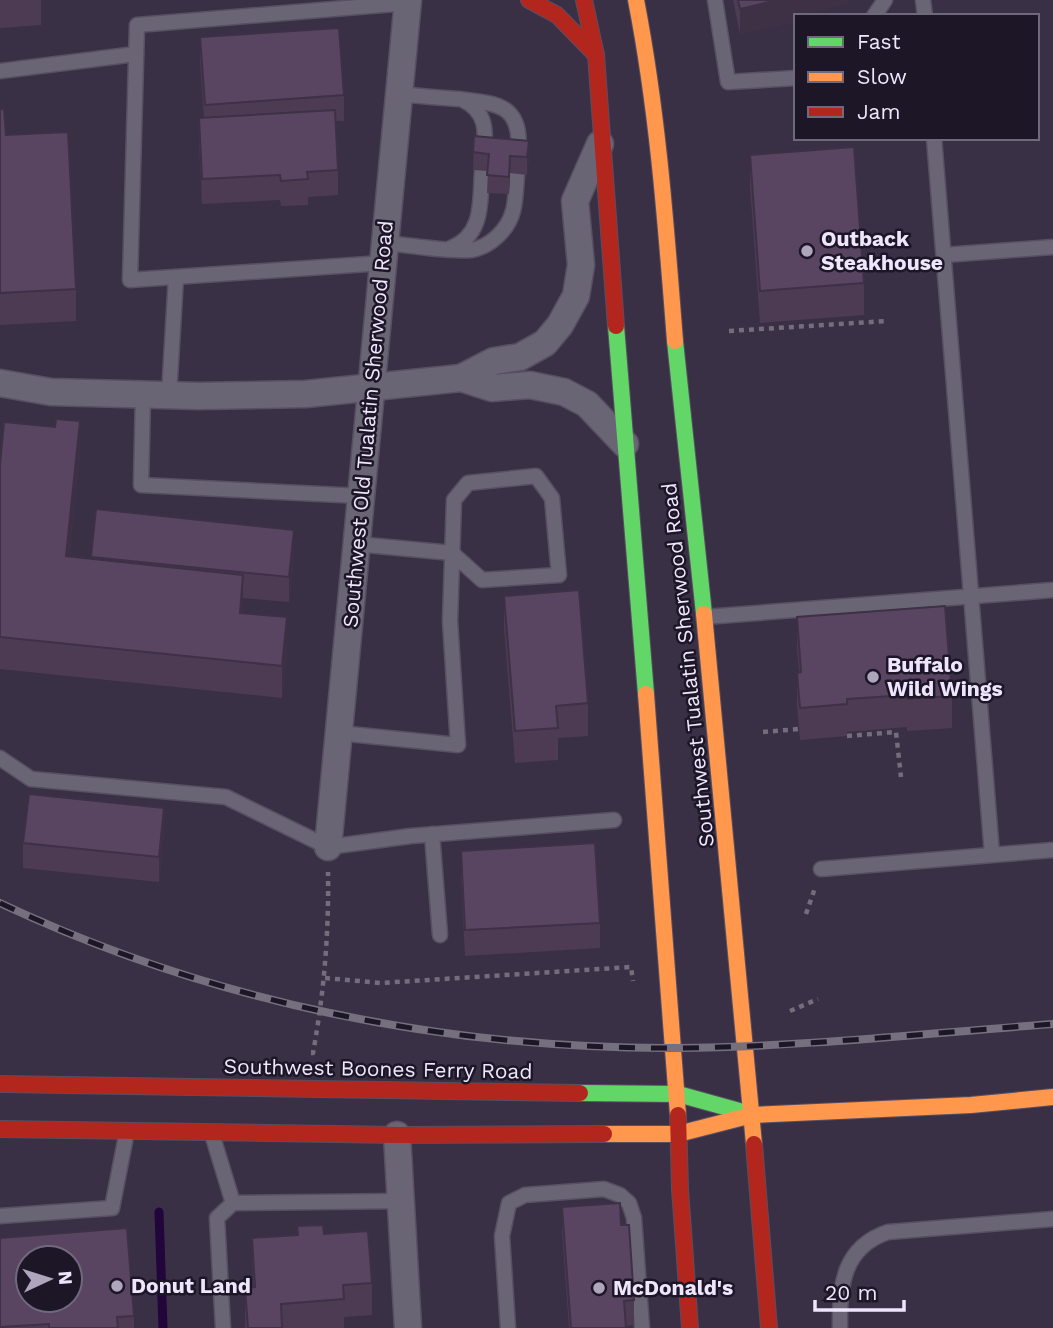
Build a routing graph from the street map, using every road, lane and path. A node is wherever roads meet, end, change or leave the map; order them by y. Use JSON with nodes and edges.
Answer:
{"nodes":[{"id":1,"x":529,"y":0,"type":"edge"},
{"id":2,"x":584,"y":0,"type":"edge"},
{"id":3,"x":636,"y":0,"type":"edge"},
{"id":4,"x":715,"y":0,"type":"edge"},
{"id":5,"x":408,"y":2,"type":"edge"},
{"id":6,"x":136,"y":54,"type":"junction"},
{"id":7,"x":596,"y":55,"type":"junction"},
{"id":8,"x":0,"y":71,"type":"edge"},
{"id":9,"x":794,"y":78,"type":"edge"},
{"id":10,"x":399,"y":94,"type":"junction"},
{"id":11,"x":462,"y":100,"type":"junction"},
{"id":12,"x":603,"y":137,"type":"junction"},
{"id":13,"x":934,"y":140,"type":"edge"},
{"id":14,"x":484,"y":154,"type":"edge"},
{"id":15,"x":518,"y":157,"type":"edge"},
{"id":16,"x":482,"y":171,"type":"dead end"},
{"id":17,"x":517,"y":174,"type":"dead end"},
{"id":18,"x":1053,"y":247,"type":"edge"},
{"id":19,"x":450,"y":248,"type":"junction"},
{"id":20,"x":384,"y":253,"type":"junction"},
{"id":21,"x":944,"y":255,"type":"junction"},
{"id":22,"x":176,"y":277,"type":"junction"},
{"id":23,"x":887,"y":321,"type":"dead end"},
{"id":24,"x":729,"y":331,"type":"dead end"},
{"id":25,"x":461,"y":378,"type":"junction"},
{"id":26,"x":0,"y":383,"type":"edge"},
{"id":27,"x":371,"y":386,"type":"junction"},
{"id":28,"x":143,"y":395,"type":"junction"},
{"id":29,"x":169,"y":396,"type":"junction"},
{"id":30,"x":625,"y":444,"type":"junction"},
{"id":31,"x":361,"y":496,"type":"junction"},
{"id":32,"x":356,"y":544,"type":"junction"},
{"id":33,"x":452,"y":553,"type":"junction"},
{"id":34,"x":1053,"y":590,"type":"edge"},
{"id":35,"x":971,"y":596,"type":"junction"},
{"id":36,"x":705,"y":617,"type":"junction"},
{"id":37,"x":799,"y":729,"type":"edge"},
{"id":38,"x":764,"y":732,"type":"dead end"},
{"id":39,"x":339,"y":733,"type":"junction"},
{"id":40,"x":847,"y":736,"type":"dead end"},
{"id":41,"x":0,"y":758,"type":"edge"},
{"id":42,"x":901,"y":777,"type":"dead end"},
{"id":43,"x":614,"y":820,"type":"dead end"},
{"id":44,"x":432,"y":834,"type":"junction"},
{"id":45,"x":328,"y":848,"type":"junction"},
{"id":46,"x":1053,"y":850,"type":"edge"},
{"id":47,"x":992,"y":854,"type":"junction"},
{"id":48,"x":821,"y":869,"type":"dead end"},
{"id":49,"x":440,"y":935,"type":"dead end"},
{"id":50,"x":325,"y":978,"type":"junction"},
{"id":51,"x":633,"y":988,"type":"dead end"},
{"id":52,"x":818,"y":999,"type":"dead end"},
{"id":53,"x":790,"y":1011,"type":"dead end"},
{"id":54,"x":301,"y":1052,"type":"dead end"},
{"id":55,"x":0,"y":1084,"type":"edge"},
{"id":56,"x":678,"y":1094,"type":"junction"},
{"id":57,"x":1053,"y":1097,"type":"edge"},
{"id":58,"x":752,"y":1115,"type":"junction"},
{"id":59,"x":0,"y":1129,"type":"edge"},
{"id":60,"x":127,"y":1131,"type":"junction"},
{"id":61,"x":212,"y":1133,"type":"junction"},
{"id":62,"x":397,"y":1135,"type":"junction"},
{"id":63,"x":678,"y":1135,"type":"junction"},
{"id":64,"x":401,"y":1201,"type":"junction"},
{"id":65,"x":233,"y":1203,"type":"junction"},
{"id":66,"x":0,"y":1216,"type":"edge"},
{"id":67,"x":1053,"y":1219,"type":"edge"},
{"id":68,"x":223,"y":1328,"type":"edge"},
{"id":69,"x":408,"y":1328,"type":"edge"},
{"id":70,"x":508,"y":1328,"type":"edge"},
{"id":71,"x":642,"y":1328,"type":"edge"},
{"id":72,"x":690,"y":1328,"type":"edge"},
{"id":73,"x":769,"y":1328,"type":"edge"},
{"id":74,"x":840,"y":1328,"type":"edge"}],
"edges":[{"from":1,"to":7,"type":"main road"},
{"from":2,"to":7,"type":"main road","name":"Southwest Tualatin Sherwood Road"},
{"from":3,"to":36,"type":"main road","name":"Southwest Tualatin Sherwood Road"},
{"from":4,"to":9,"type":"lane"},
{"from":5,"to":6,"type":"lane"},
{"from":5,"to":10,"type":"street","name":"Southwest Old Tualatin Sherwood Road"},
{"from":6,"to":8,"type":"lane"},
{"from":6,"to":22,"type":"lane"},
{"from":7,"to":12,"type":"main road","name":"Southwest Tualatin Sherwood Road"},
{"from":10,"to":11,"type":"lane"},
{"from":10,"to":20,"type":"street","name":"Southwest Old Tualatin Sherwood Road"},
{"from":11,"to":14,"type":"lane"},
{"from":11,"to":15,"type":"lane"},
{"from":12,"to":25,"type":"street"},
{"from":12,"to":30,"type":"main road","name":"Southwest Tualatin Sherwood Road"},
{"from":13,"to":21,"type":"lane"},
{"from":16,"to":19,"type":"lane"},
{"from":17,"to":19,"type":"lane"},
{"from":18,"to":21,"type":"lane"},
{"from":19,"to":20,"type":"lane"},
{"from":20,"to":22,"type":"lane"},
{"from":20,"to":27,"type":"street","name":"Southwest Old Tualatin Sherwood Road"},
{"from":21,"to":35,"type":"lane"},
{"from":22,"to":29,"type":"lane"},
{"from":23,"to":24,"type":"path"},
{"from":25,"to":27,"type":"street"},
{"from":25,"to":30,"type":"street"},
{"from":26,"to":28,"type":"street"},
{"from":27,"to":29,"type":"street"},
{"from":27,"to":31,"type":"street","name":"Southwest Old Tualatin Sherwood Road"},
{"from":28,"to":29,"type":"street"},
{"from":28,"to":31,"type":"lane"},
{"from":30,"to":56,"type":"main road","name":"Southwest Tualatin Sherwood Road"},
{"from":31,"to":32,"type":"street","name":"Southwest Old Tualatin Sherwood Road"},
{"from":32,"to":33,"type":"lane"},
{"from":32,"to":39,"type":"street","name":"Southwest Old Tualatin Sherwood Road"},
{"from":33,"to":33,"type":"lane"},
{"from":33,"to":39,"type":"lane"},
{"from":34,"to":35,"type":"lane"},
{"from":35,"to":36,"type":"lane"},
{"from":35,"to":47,"type":"lane"},
{"from":36,"to":58,"type":"main road","name":"Southwest Tualatin Sherwood Road"},
{"from":37,"to":38,"type":"path"},
{"from":39,"to":45,"type":"street","name":"Southwest Old Tualatin Sherwood Road"},
{"from":40,"to":42,"type":"path"},
{"from":41,"to":45,"type":"lane"},
{"from":43,"to":44,"type":"lane"},
{"from":44,"to":45,"type":"lane"},
{"from":44,"to":49,"type":"lane"},
{"from":45,"to":50,"type":"path"},
{"from":46,"to":47,"type":"lane"},
{"from":47,"to":48,"type":"lane"},
{"from":50,"to":51,"type":"path"},
{"from":50,"to":54,"type":"path"},
{"from":52,"to":53,"type":"path"},
{"from":55,"to":56,"type":"main road","name":"Southwest Boones Ferry Road"},
{"from":56,"to":58,"type":"main road","name":"Southwest Boones Ferry Road"},
{"from":56,"to":63,"type":"main road","name":"Southwest Tualatin Sherwood Road"},
{"from":57,"to":58,"type":"main road","name":"Southwest Boones Ferry Road"},
{"from":58,"to":63,"type":"main road","name":"Southwest Boones Ferry Road"},
{"from":58,"to":73,"type":"main road","name":"Southwest Tualatin Sherwood Road"},
{"from":59,"to":60,"type":"main road","name":"Southwest Boones Ferry Road"},
{"from":60,"to":61,"type":"main road","name":"Southwest Boones Ferry Road"},
{"from":60,"to":66,"type":"lane"},
{"from":61,"to":62,"type":"main road","name":"Southwest Boones Ferry Road"},
{"from":61,"to":65,"type":"lane"},
{"from":62,"to":63,"type":"main road","name":"Southwest Boones Ferry Road"},
{"from":62,"to":64,"type":"street"},
{"from":63,"to":72,"type":"main road","name":"Southwest Tualatin Sherwood Road"},
{"from":64,"to":65,"type":"lane"},
{"from":64,"to":69,"type":"street"},
{"from":65,"to":68,"type":"lane"},
{"from":67,"to":74,"type":"lane"},
{"from":70,"to":71,"type":"lane"}]}
